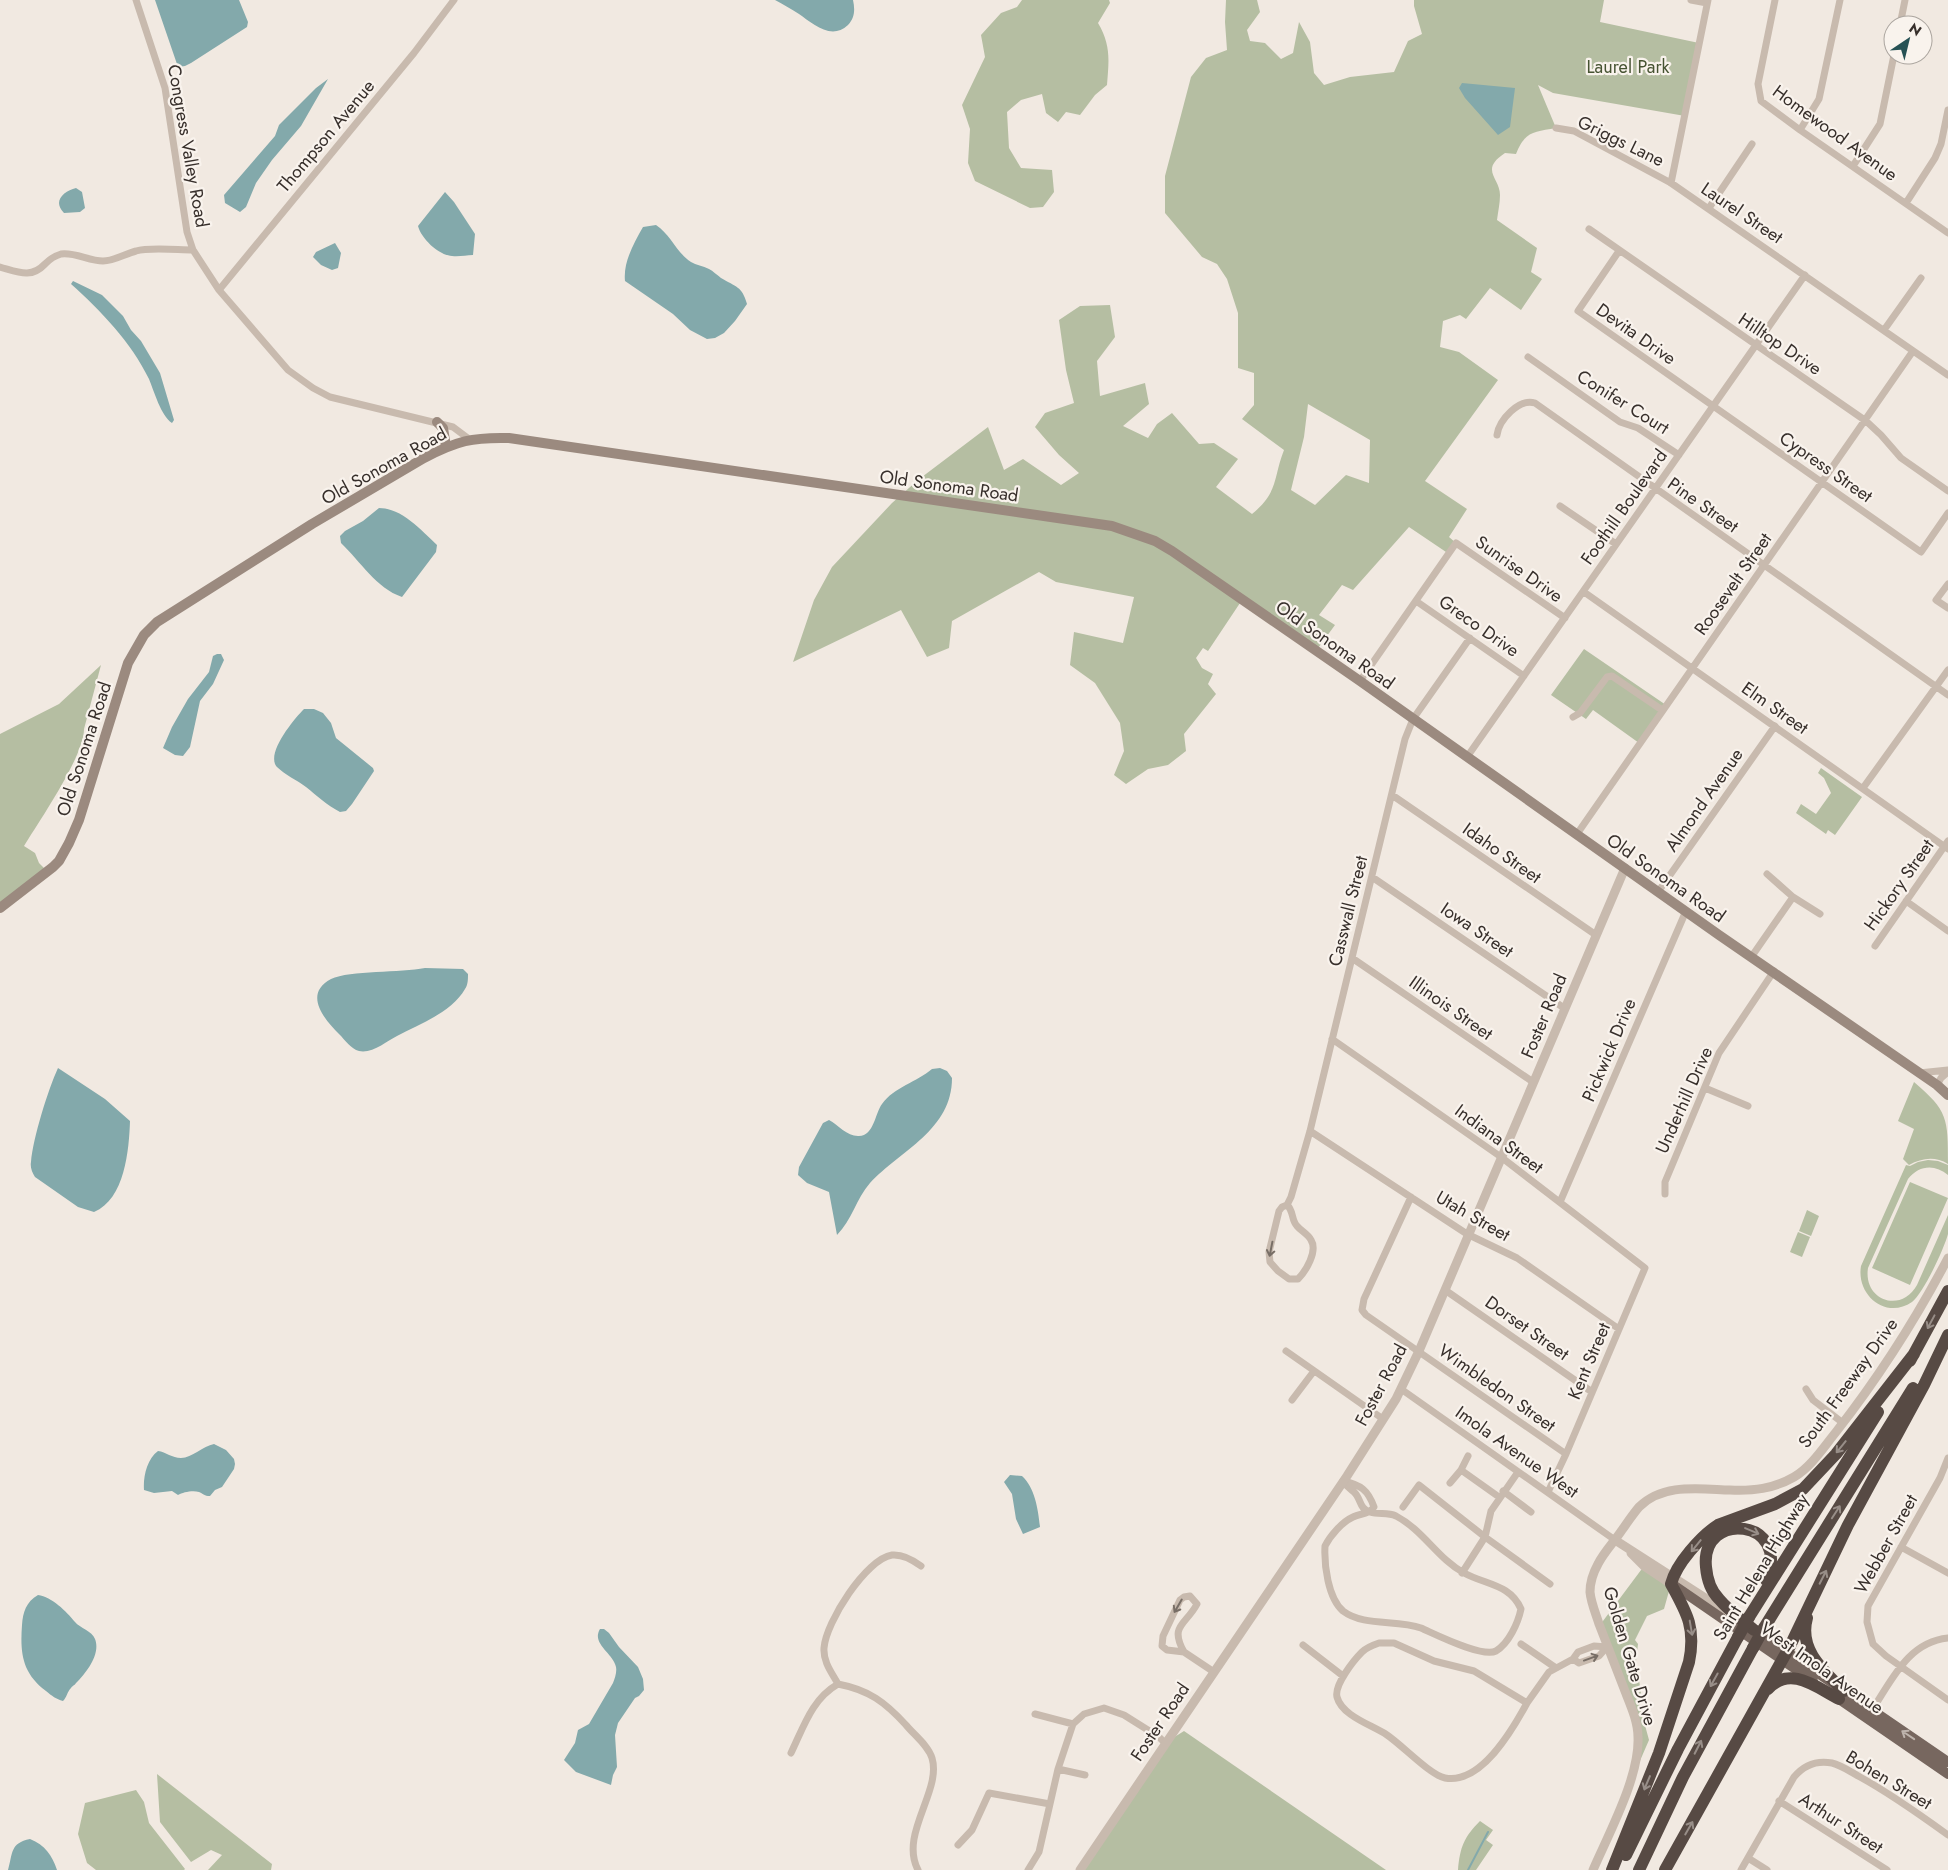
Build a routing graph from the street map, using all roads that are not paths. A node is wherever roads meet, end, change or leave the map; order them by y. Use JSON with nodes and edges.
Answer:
{"nodes":[{"id":1,"x":136,"y":0,"type":"edge"},
{"id":2,"x":454,"y":0,"type":"edge"},
{"id":3,"x":1691,"y":0,"type":"edge"},
{"id":4,"x":1775,"y":0,"type":"edge"},
{"id":5,"x":1840,"y":0,"type":"edge"},
{"id":6,"x":1905,"y":0,"type":"edge"},
{"id":7,"x":1708,"y":2,"type":"edge"},
{"id":8,"x":1902,"y":15,"type":"edge"},
{"id":9,"x":1892,"y":65,"type":"edge"},
{"id":10,"x":1948,"y":110,"type":"edge"},
{"id":11,"x":1556,"y":128,"type":"dead end"},
{"id":12,"x":1800,"y":130,"type":"junction"},
{"id":13,"x":1752,"y":144,"type":"dead end"},
{"id":14,"x":1853,"y":166,"type":"junction"},
{"id":15,"x":1671,"y":183,"type":"junction"},
{"id":16,"x":1906,"y":203,"type":"junction"},
{"id":17,"x":1708,"y":208,"type":"junction"},
{"id":18,"x":1589,"y":229,"type":"dead end"},
{"id":19,"x":1948,"y":233,"type":"edge"},
{"id":20,"x":193,"y":250,"type":"junction"},
{"id":21,"x":1619,"y":251,"type":"junction"},
{"id":22,"x":0,"y":267,"type":"edge"},
{"id":23,"x":1805,"y":274,"type":"junction"},
{"id":24,"x":1921,"y":278,"type":"dead end"},
{"id":25,"x":219,"y":290,"type":"junction"},
{"id":26,"x":1884,"y":330,"type":"junction"},
{"id":27,"x":1756,"y":346,"type":"junction"},
{"id":28,"x":1913,"y":351,"type":"junction"},
{"id":29,"x":1528,"y":357,"type":"dead end"},
{"id":30,"x":1948,"y":375,"type":"edge"},
{"id":31,"x":1713,"y":407,"type":"junction"},
{"id":32,"x":1866,"y":421,"type":"junction"},
{"id":33,"x":437,"y":422,"type":"junction"},
{"id":34,"x":1497,"y":435,"type":"dead end"},
{"id":35,"x":470,"y":439,"type":"junction"},
{"id":36,"x":446,"y":448,"type":"junction"},
{"id":37,"x":1679,"y":455,"type":"junction"},
{"id":38,"x":1821,"y":482,"type":"junction"},
{"id":39,"x":1654,"y":489,"type":"junction"},
{"id":40,"x":1948,"y":491,"type":"edge"},
{"id":41,"x":1560,"y":506,"type":"dead end"},
{"id":42,"x":1948,"y":513,"type":"edge"},
{"id":43,"x":1616,"y":544,"type":"junction"},
{"id":44,"x":1763,"y":565,"type":"junction"},
{"id":45,"x":1948,"y":584,"type":"edge"},
{"id":46,"x":1584,"y":592,"type":"junction"},
{"id":47,"x":1416,"y":601,"type":"junction"},
{"id":48,"x":1948,"y":608,"type":"edge"},
{"id":49,"x":1564,"y":618,"type":"junction"},
{"id":50,"x":1470,"y":638,"type":"junction"},
{"id":51,"x":1692,"y":668,"type":"junction"},
{"id":52,"x":1948,"y":670,"type":"edge"},
{"id":53,"x":1524,"y":676,"type":"junction"},
{"id":54,"x":1360,"y":681,"type":"junction"},
{"id":55,"x":1936,"y":687,"type":"junction"},
{"id":56,"x":1948,"y":696,"type":"edge"},
{"id":57,"x":1662,"y":710,"type":"junction"},
{"id":58,"x":1573,"y":718,"type":"dead end"},
{"id":59,"x":1413,"y":719,"type":"junction"},
{"id":60,"x":1775,"y":726,"type":"junction"},
{"id":61,"x":1467,"y":757,"type":"junction"},
{"id":62,"x":1863,"y":788,"type":"junction"},
{"id":63,"x":1392,"y":795,"type":"junction"},
{"id":64,"x":1577,"y":834,"type":"junction"},
{"id":65,"x":1947,"y":846,"type":"edge"},
{"id":66,"x":1624,"y":868,"type":"junction"},
{"id":67,"x":1767,"y":874,"type":"dead end"},
{"id":68,"x":1372,"y":877,"type":"junction"},
{"id":69,"x":1658,"y":892,"type":"junction"},
{"id":70,"x":1793,"y":897,"type":"junction"},
{"id":71,"x":1906,"y":901,"type":"junction"},
{"id":72,"x":0,"y":908,"type":"edge"},
{"id":73,"x":1686,"y":912,"type":"junction"},
{"id":74,"x":1820,"y":914,"type":"dead end"},
{"id":75,"x":1948,"y":931,"type":"edge"},
{"id":76,"x":1596,"y":935,"type":"junction"},
{"id":77,"x":1875,"y":946,"type":"dead end"},
{"id":78,"x":1752,"y":956,"type":"junction"},
{"id":79,"x":1352,"y":958,"type":"junction"},
{"id":80,"x":1774,"y":971,"type":"junction"},
{"id":81,"x":1564,"y":1008,"type":"junction"},
{"id":82,"x":1332,"y":1039,"type":"junction"},
{"id":83,"x":1948,"y":1071,"type":"edge"},
{"id":84,"x":1919,"y":1073,"type":"junction"},
{"id":85,"x":1533,"y":1082,"type":"junction"},
{"id":86,"x":1937,"y":1085,"type":"junction"},
{"id":87,"x":1704,"y":1088,"type":"junction"},
{"id":88,"x":1948,"y":1095,"type":"edge"},
{"id":89,"x":1748,"y":1106,"type":"dead end"},
{"id":90,"x":1310,"y":1131,"type":"junction"},
{"id":91,"x":1501,"y":1157,"type":"junction"},
{"id":92,"x":1665,"y":1194,"type":"dead end"},
{"id":93,"x":1411,"y":1197,"type":"junction"},
{"id":94,"x":1560,"y":1202,"type":"junction"},
{"id":95,"x":1287,"y":1206,"type":"junction"},
{"id":96,"x":1467,"y":1234,"type":"junction"},
{"id":97,"x":1948,"y":1258,"type":"edge"},
{"id":98,"x":1645,"y":1268,"type":"joint"},
{"id":99,"x":1445,"y":1290,"type":"junction"},
{"id":100,"x":1948,"y":1291,"type":"edge"},
{"id":101,"x":1948,"y":1326,"type":"edge"},
{"id":102,"x":1620,"y":1329,"type":"junction"},
{"id":103,"x":1948,"y":1335,"type":"edge"},
{"id":104,"x":1286,"y":1351,"type":"dead end"},
{"id":105,"x":1418,"y":1352,"type":"junction"},
{"id":106,"x":1914,"y":1354,"type":"junction"},
{"id":107,"x":1314,"y":1371,"type":"junction"},
{"id":108,"x":1401,"y":1389,"type":"junction"},
{"id":109,"x":1806,"y":1389,"type":"dead end"},
{"id":110,"x":1592,"y":1392,"type":"junction"},
{"id":111,"x":1292,"y":1400,"type":"dead end"},
{"id":112,"x":1383,"y":1419,"type":"junction"},
{"id":113,"x":1843,"y":1423,"type":"junction"},
{"id":114,"x":1566,"y":1454,"type":"junction"},
{"id":115,"x":1468,"y":1456,"type":"dead end"},
{"id":116,"x":1948,"y":1458,"type":"edge"},
{"id":117,"x":1461,"y":1470,"type":"junction"},
{"id":118,"x":1518,"y":1472,"type":"junction"},
{"id":119,"x":1940,"y":1478,"type":"junction"},
{"id":120,"x":1343,"y":1481,"type":"junction"},
{"id":121,"x":1450,"y":1483,"type":"dead end"},
{"id":122,"x":1948,"y":1483,"type":"edge"},
{"id":123,"x":1548,"y":1492,"type":"junction"},
{"id":124,"x":1501,"y":1494,"type":"junction"},
{"id":125,"x":1403,"y":1507,"type":"dead end"},
{"id":126,"x":1369,"y":1512,"type":"junction"},
{"id":127,"x":1531,"y":1512,"type":"dead end"},
{"id":128,"x":1486,"y":1538,"type":"junction"},
{"id":129,"x":1615,"y":1540,"type":"junction"},
{"id":130,"x":1901,"y":1547,"type":"junction"},
{"id":131,"x":921,"y":1566,"type":"dead end"},
{"id":132,"x":1462,"y":1573,"type":"junction"},
{"id":133,"x":1948,"y":1573,"type":"edge"},
{"id":134,"x":1672,"y":1580,"type":"junction"},
{"id":135,"x":1550,"y":1584,"type":"dead end"},
{"id":136,"x":1812,"y":1598,"type":"junction"},
{"id":137,"x":1749,"y":1617,"type":"junction"},
{"id":138,"x":1759,"y":1629,"type":"junction"},
{"id":139,"x":1948,"y":1638,"type":"edge"},
{"id":140,"x":1521,"y":1644,"type":"dead end"},
{"id":141,"x":1303,"y":1645,"type":"dead end"},
{"id":142,"x":1607,"y":1647,"type":"junction"},
{"id":143,"x":1184,"y":1652,"type":"junction"},
{"id":144,"x":1784,"y":1656,"type":"junction"},
{"id":145,"x":1573,"y":1659,"type":"junction"},
{"id":146,"x":1901,"y":1666,"type":"junction"},
{"id":147,"x":1556,"y":1668,"type":"junction"},
{"id":148,"x":1214,"y":1672,"type":"junction"},
{"id":149,"x":1344,"y":1676,"type":"junction"},
{"id":150,"x":838,"y":1684,"type":"junction"},
{"id":151,"x":1841,"y":1695,"type":"junction"},
{"id":152,"x":1762,"y":1696,"type":"junction"},
{"id":153,"x":1948,"y":1700,"type":"edge"},
{"id":154,"x":1526,"y":1702,"type":"junction"},
{"id":155,"x":1872,"y":1710,"type":"junction"},
{"id":156,"x":1035,"y":1714,"type":"dead end"},
{"id":157,"x":1073,"y":1724,"type":"junction"},
{"id":158,"x":1165,"y":1743,"type":"junction"},
{"id":159,"x":791,"y":1753,"type":"dead end"},
{"id":160,"x":1948,"y":1762,"type":"edge"},
{"id":161,"x":1058,"y":1769,"type":"junction"},
{"id":162,"x":1948,"y":1774,"type":"edge"},
{"id":163,"x":1085,"y":1775,"type":"dead end"},
{"id":164,"x":1780,"y":1801,"type":"junction"},
{"id":165,"x":1050,"y":1804,"type":"junction"},
{"id":166,"x":1948,"y":1835,"type":"edge"},
{"id":167,"x":958,"y":1846,"type":"dead end"},
{"id":168,"x":1748,"y":1858,"type":"junction"},
{"id":169,"x":918,"y":1870,"type":"edge"},
{"id":170,"x":1028,"y":1870,"type":"edge"},
{"id":171,"x":1080,"y":1870,"type":"edge"},
{"id":172,"x":1593,"y":1870,"type":"edge"},
{"id":173,"x":1612,"y":1870,"type":"edge"},
{"id":174,"x":1620,"y":1870,"type":"edge"},
{"id":175,"x":1639,"y":1870,"type":"edge"},
{"id":176,"x":1665,"y":1870,"type":"edge"},
{"id":177,"x":1741,"y":1870,"type":"edge"},
{"id":178,"x":1766,"y":1870,"type":"edge"},
{"id":179,"x":1887,"y":1870,"type":"edge"}],
"edges":[{"from":1,"to":20,"type":"street","name":"Congress Valley Road"},
{"from":2,"to":25,"type":"street","name":"Thompson Avenue"},
{"from":3,"to":7,"type":"street"},
{"from":4,"to":12,"type":"street","name":"Homewood Avenue"},
{"from":5,"to":12,"type":"street"},
{"from":6,"to":8,"type":"street"},
{"from":7,"to":15,"type":"street"},
{"from":9,"to":14,"type":"street"},
{"from":10,"to":16,"type":"street"},
{"from":11,"to":15,"type":"street","name":"Griggs Lane"},
{"from":12,"to":14,"type":"street","name":"Homewood Avenue"},
{"from":13,"to":17,"type":"street"},
{"from":14,"to":16,"type":"street","name":"Homewood Avenue"},
{"from":15,"to":17,"type":"street","name":"Laurel Street"},
{"from":16,"to":19,"type":"street","name":"Homewood Avenue"},
{"from":17,"to":23,"type":"street","name":"Laurel Street"},
{"from":18,"to":21,"type":"street","name":"Hilltop Drive"},
{"from":20,"to":22,"type":"street"},
{"from":20,"to":25,"type":"street","name":"Congress Valley Road"},
{"from":21,"to":27,"type":"street","name":"Hilltop Drive"},
{"from":21,"to":31,"type":"street","name":"Devita Drive"},
{"from":23,"to":26,"type":"street","name":"Laurel Street"},
{"from":23,"to":27,"type":"street","name":"Foothill Boulevard"},
{"from":24,"to":26,"type":"street"},
{"from":25,"to":33,"type":"street","name":"Congress Valley Road"},
{"from":26,"to":28,"type":"street","name":"Laurel Street"},
{"from":27,"to":31,"type":"street","name":"Foothill Boulevard"},
{"from":27,"to":32,"type":"street","name":"Hilltop Drive"},
{"from":28,"to":30,"type":"street","name":"Laurel Street"},
{"from":28,"to":32,"type":"street","name":"Roosevelt Street"},
{"from":29,"to":37,"type":"street","name":"Conifer Court"},
{"from":31,"to":37,"type":"street","name":"Foothill Boulevard"},
{"from":31,"to":38,"type":"street","name":"Cypress Street"},
{"from":32,"to":38,"type":"street","name":"Roosevelt Street"},
{"from":32,"to":40,"type":"street","name":"Hilltop Drive"},
{"from":33,"to":35,"type":"street","name":"Congress Valley Road"},
{"from":33,"to":36,"type":"main road"},
{"from":34,"to":39,"type":"street","name":"Pine Street"},
{"from":35,"to":36,"type":"main road","name":"Old Sonoma Road"},
{"from":35,"to":54,"type":"main road","name":"Old Sonoma Road"},
{"from":36,"to":72,"type":"main road","name":"Old Sonoma Road"},
{"from":37,"to":39,"type":"street","name":"Foothill Boulevard"},
{"from":38,"to":42,"type":"street","name":"Cypress Street"},
{"from":38,"to":44,"type":"street","name":"Roosevelt Street"},
{"from":39,"to":43,"type":"street","name":"Foothill Boulevard"},
{"from":39,"to":44,"type":"street","name":"Pine Street"},
{"from":41,"to":43,"type":"street"},
{"from":43,"to":46,"type":"street","name":"Foothill Boulevard"},
{"from":44,"to":51,"type":"street","name":"Roosevelt Street"},
{"from":44,"to":55,"type":"street","name":"Pine Street"},
{"from":45,"to":48,"type":"street"},
{"from":46,"to":49,"type":"street","name":"Foothill Boulevard"},
{"from":46,"to":51,"type":"street","name":"Elm Street"},
{"from":47,"to":49,"type":"street","name":"Sunrise Drive"},
{"from":47,"to":50,"type":"street","name":"Greco Drive"},
{"from":47,"to":54,"type":"street"},
{"from":49,"to":53,"type":"street","name":"Foothill Boulevard"},
{"from":50,"to":53,"type":"street","name":"Greco Drive"},
{"from":50,"to":59,"type":"street","name":"Casswall Street"},
{"from":51,"to":57,"type":"street","name":"Roosevelt Street"},
{"from":51,"to":60,"type":"street","name":"Elm Street"},
{"from":52,"to":55,"type":"street"},
{"from":53,"to":61,"type":"street","name":"Foothill Boulevard"},
{"from":54,"to":59,"type":"main road","name":"Old Sonoma Road"},
{"from":55,"to":56,"type":"street","name":"Pine Street"},
{"from":55,"to":62,"type":"street"},
{"from":57,"to":58,"type":"street"},
{"from":57,"to":64,"type":"street","name":"Roosevelt Street"},
{"from":59,"to":61,"type":"main road","name":"Old Sonoma Road"},
{"from":59,"to":63,"type":"street","name":"Casswall Street"},
{"from":60,"to":62,"type":"street","name":"Elm Street"},
{"from":60,"to":69,"type":"street","name":"Almond Avenue"},
{"from":61,"to":64,"type":"main road","name":"Old Sonoma Road"},
{"from":62,"to":65,"type":"street","name":"Elm Street"},
{"from":63,"to":68,"type":"street","name":"Casswall Street"},
{"from":63,"to":76,"type":"street","name":"Idaho Street"},
{"from":64,"to":66,"type":"main road","name":"Old Sonoma Road"},
{"from":65,"to":71,"type":"street","name":"Hickory Street"},
{"from":66,"to":69,"type":"main road","name":"Old Sonoma Road"},
{"from":66,"to":76,"type":"street","name":"Foster Road"},
{"from":67,"to":70,"type":"street"},
{"from":68,"to":79,"type":"street","name":"Casswall Street"},
{"from":68,"to":81,"type":"street","name":"Iowa Street"},
{"from":69,"to":73,"type":"main road","name":"Old Sonoma Road"},
{"from":70,"to":74,"type":"street"},
{"from":70,"to":78,"type":"street"},
{"from":71,"to":75,"type":"street"},
{"from":71,"to":77,"type":"street","name":"Hickory Street"},
{"from":73,"to":78,"type":"main road","name":"Old Sonoma Road"},
{"from":73,"to":94,"type":"street","name":"Pickwick Drive"},
{"from":76,"to":81,"type":"street","name":"Foster Road"},
{"from":78,"to":80,"type":"main road","name":"Old Sonoma Road"},
{"from":79,"to":82,"type":"street","name":"Casswall Street"},
{"from":79,"to":85,"type":"street","name":"Illinois Street"},
{"from":80,"to":84,"type":"main road","name":"Old Sonoma Road"},
{"from":80,"to":87,"type":"street","name":"Underhill Drive"},
{"from":81,"to":85,"type":"street","name":"Foster Road"},
{"from":82,"to":90,"type":"street","name":"Casswall Street"},
{"from":82,"to":91,"type":"street","name":"Indiana Street"},
{"from":83,"to":84,"type":"street"},
{"from":83,"to":86,"type":"street"},
{"from":84,"to":86,"type":"main road","name":"Old Sonoma Road"},
{"from":85,"to":91,"type":"street","name":"Foster Road"},
{"from":86,"to":88,"type":"main road","name":"Old Sonoma Road"},
{"from":87,"to":89,"type":"street"},
{"from":87,"to":92,"type":"street","name":"Underhill Drive"},
{"from":90,"to":93,"type":"street","name":"Utah Street"},
{"from":90,"to":95,"type":"street","name":"Casswall Street"},
{"from":91,"to":94,"type":"street","name":"Indiana Street"},
{"from":91,"to":96,"type":"street","name":"Foster Road"},
{"from":93,"to":96,"type":"street","name":"Utah Street"},
{"from":93,"to":105,"type":"street","name":"Wimbledon Street"},
{"from":94,"to":98,"type":"street","name":"Indiana Street"},
{"from":95,"to":95,"type":"street","name":"Casswall Street","one_way":true},
{"from":96,"to":99,"type":"street","name":"Foster Road"},
{"from":96,"to":102,"type":"street","name":"Utah Street"},
{"from":97,"to":113,"type":"street","name":"South Freeway Drive"},
{"from":98,"to":102,"type":"street","name":"Kent Street"},
{"from":99,"to":105,"type":"street","name":"Foster Road"},
{"from":99,"to":110,"type":"street","name":"Dorset Street"},
{"from":100,"to":106,"type":"highway","name":"Saint Helena Highway","one_way":true},
{"from":138,"to":101,"type":"highway","name":"Saint Helena Highway","one_way":true},
{"from":102,"to":110,"type":"street","name":"Kent Street"},
{"from":136,"to":103,"type":"highway","one_way":true},
{"from":104,"to":107,"type":"street"},
{"from":105,"to":108,"type":"street","name":"Foster Road"},
{"from":105,"to":114,"type":"street","name":"Wimbledon Street"},
{"from":106,"to":134,"type":"highway","one_way":true},
{"from":106,"to":137,"type":"highway","name":"Saint Helena Highway"},
{"from":107,"to":111,"type":"street"},
{"from":107,"to":112,"type":"street"},
{"from":108,"to":112,"type":"street","name":"Foster Road"},
{"from":108,"to":118,"type":"street","name":"Imola Avenue West"},
{"from":109,"to":113,"type":"street"},
{"from":110,"to":114,"type":"street","name":"Kent Street"},
{"from":112,"to":120,"type":"street","name":"Foster Road"},
{"from":113,"to":129,"type":"street","name":"South Freeway Drive"},
{"from":114,"to":123,"type":"street","name":"Kent Street"},
{"from":115,"to":117,"type":"street"},
{"from":116,"to":119,"type":"street","name":"Webber Street"},
{"from":117,"to":121,"type":"street"},
{"from":117,"to":124,"type":"street"},
{"from":118,"to":123,"type":"street","name":"Imola Avenue West"},
{"from":118,"to":124,"type":"street"},
{"from":119,"to":122,"type":"street"},
{"from":119,"to":130,"type":"street","name":"Webber Street"},
{"from":120,"to":126,"type":"street"},
{"from":120,"to":126,"type":"street"},
{"from":120,"to":148,"type":"street","name":"Foster Road"},
{"from":123,"to":129,"type":"street","name":"Imola Avenue West"},
{"from":124,"to":127,"type":"street"},
{"from":124,"to":128,"type":"street"},
{"from":125,"to":128,"type":"street"},
{"from":126,"to":132,"type":"street"},
{"from":126,"to":132,"type":"street"},
{"from":128,"to":132,"type":"street"},
{"from":128,"to":135,"type":"street"},
{"from":129,"to":134,"type":"street","name":"West Imola Avenue"},
{"from":129,"to":142,"type":"street","name":"Golden Gate Drive"},
{"from":130,"to":133,"type":"street"},
{"from":130,"to":146,"type":"street","name":"Webber Street"},
{"from":131,"to":150,"type":"street"},
{"from":134,"to":138,"type":"street","name":"West Imola Avenue"},
{"from":134,"to":144,"type":"main road","name":"West Imola Avenue"},
{"from":134,"to":173,"type":"highway","one_way":true},
{"from":136,"to":144,"type":"highway"},
{"from":136,"to":151,"type":"highway"},
{"from":138,"to":137,"type":"highway","one_way":true},
{"from":137,"to":174,"type":"highway","name":"Saint Helena Highway","one_way":true,"bridge":true},
{"from":138,"to":144,"type":"main road","name":"West Imola Avenue"},
{"from":175,"to":138,"type":"highway","name":"Saint Helena Highway","one_way":true,"bridge":true},
{"from":139,"to":146,"type":"street"},
{"from":140,"to":147,"type":"street"},
{"from":141,"to":149,"type":"street"},
{"from":142,"to":145,"type":"street"},
{"from":145,"to":142,"type":"street","one_way":true},
{"from":142,"to":172,"type":"street","name":"Golden Gate Drive"},
{"from":143,"to":143,"type":"street","one_way":true},
{"from":143,"to":148,"type":"street"},
{"from":144,"to":151,"type":"main road","name":"West Imola Avenue"},
{"from":144,"to":152,"type":"highway"},
{"from":145,"to":147,"type":"street"},
{"from":146,"to":153,"type":"street","name":"Webber Street"},
{"from":146,"to":155,"type":"street"},
{"from":147,"to":154,"type":"street"},
{"from":148,"to":158,"type":"street","name":"Foster Road"},
{"from":149,"to":154,"type":"street"},
{"from":149,"to":154,"type":"street"},
{"from":150,"to":159,"type":"street"},
{"from":150,"to":169,"type":"street"},
{"from":151,"to":152,"type":"highway"},
{"from":151,"to":155,"type":"main road","name":"West Imola Avenue"},
{"from":151,"to":162,"type":"main road","name":"West Imola Avenue"},
{"from":176,"to":152,"type":"highway","one_way":true},
{"from":160,"to":155,"type":"main road","name":"West Imola Avenue","one_way":true},
{"from":156,"to":157,"type":"street"},
{"from":157,"to":158,"type":"street"},
{"from":157,"to":161,"type":"street"},
{"from":158,"to":171,"type":"street","name":"Foster Road"},
{"from":161,"to":163,"type":"street"},
{"from":161,"to":165,"type":"street"},
{"from":164,"to":166,"type":"street","name":"Bohen Street"},
{"from":164,"to":168,"type":"street"},
{"from":164,"to":179,"type":"street","name":"Arthur Street"},
{"from":165,"to":167,"type":"street"},
{"from":165,"to":170,"type":"street"},
{"from":168,"to":177,"type":"street"},
{"from":168,"to":178,"type":"street"}]}
